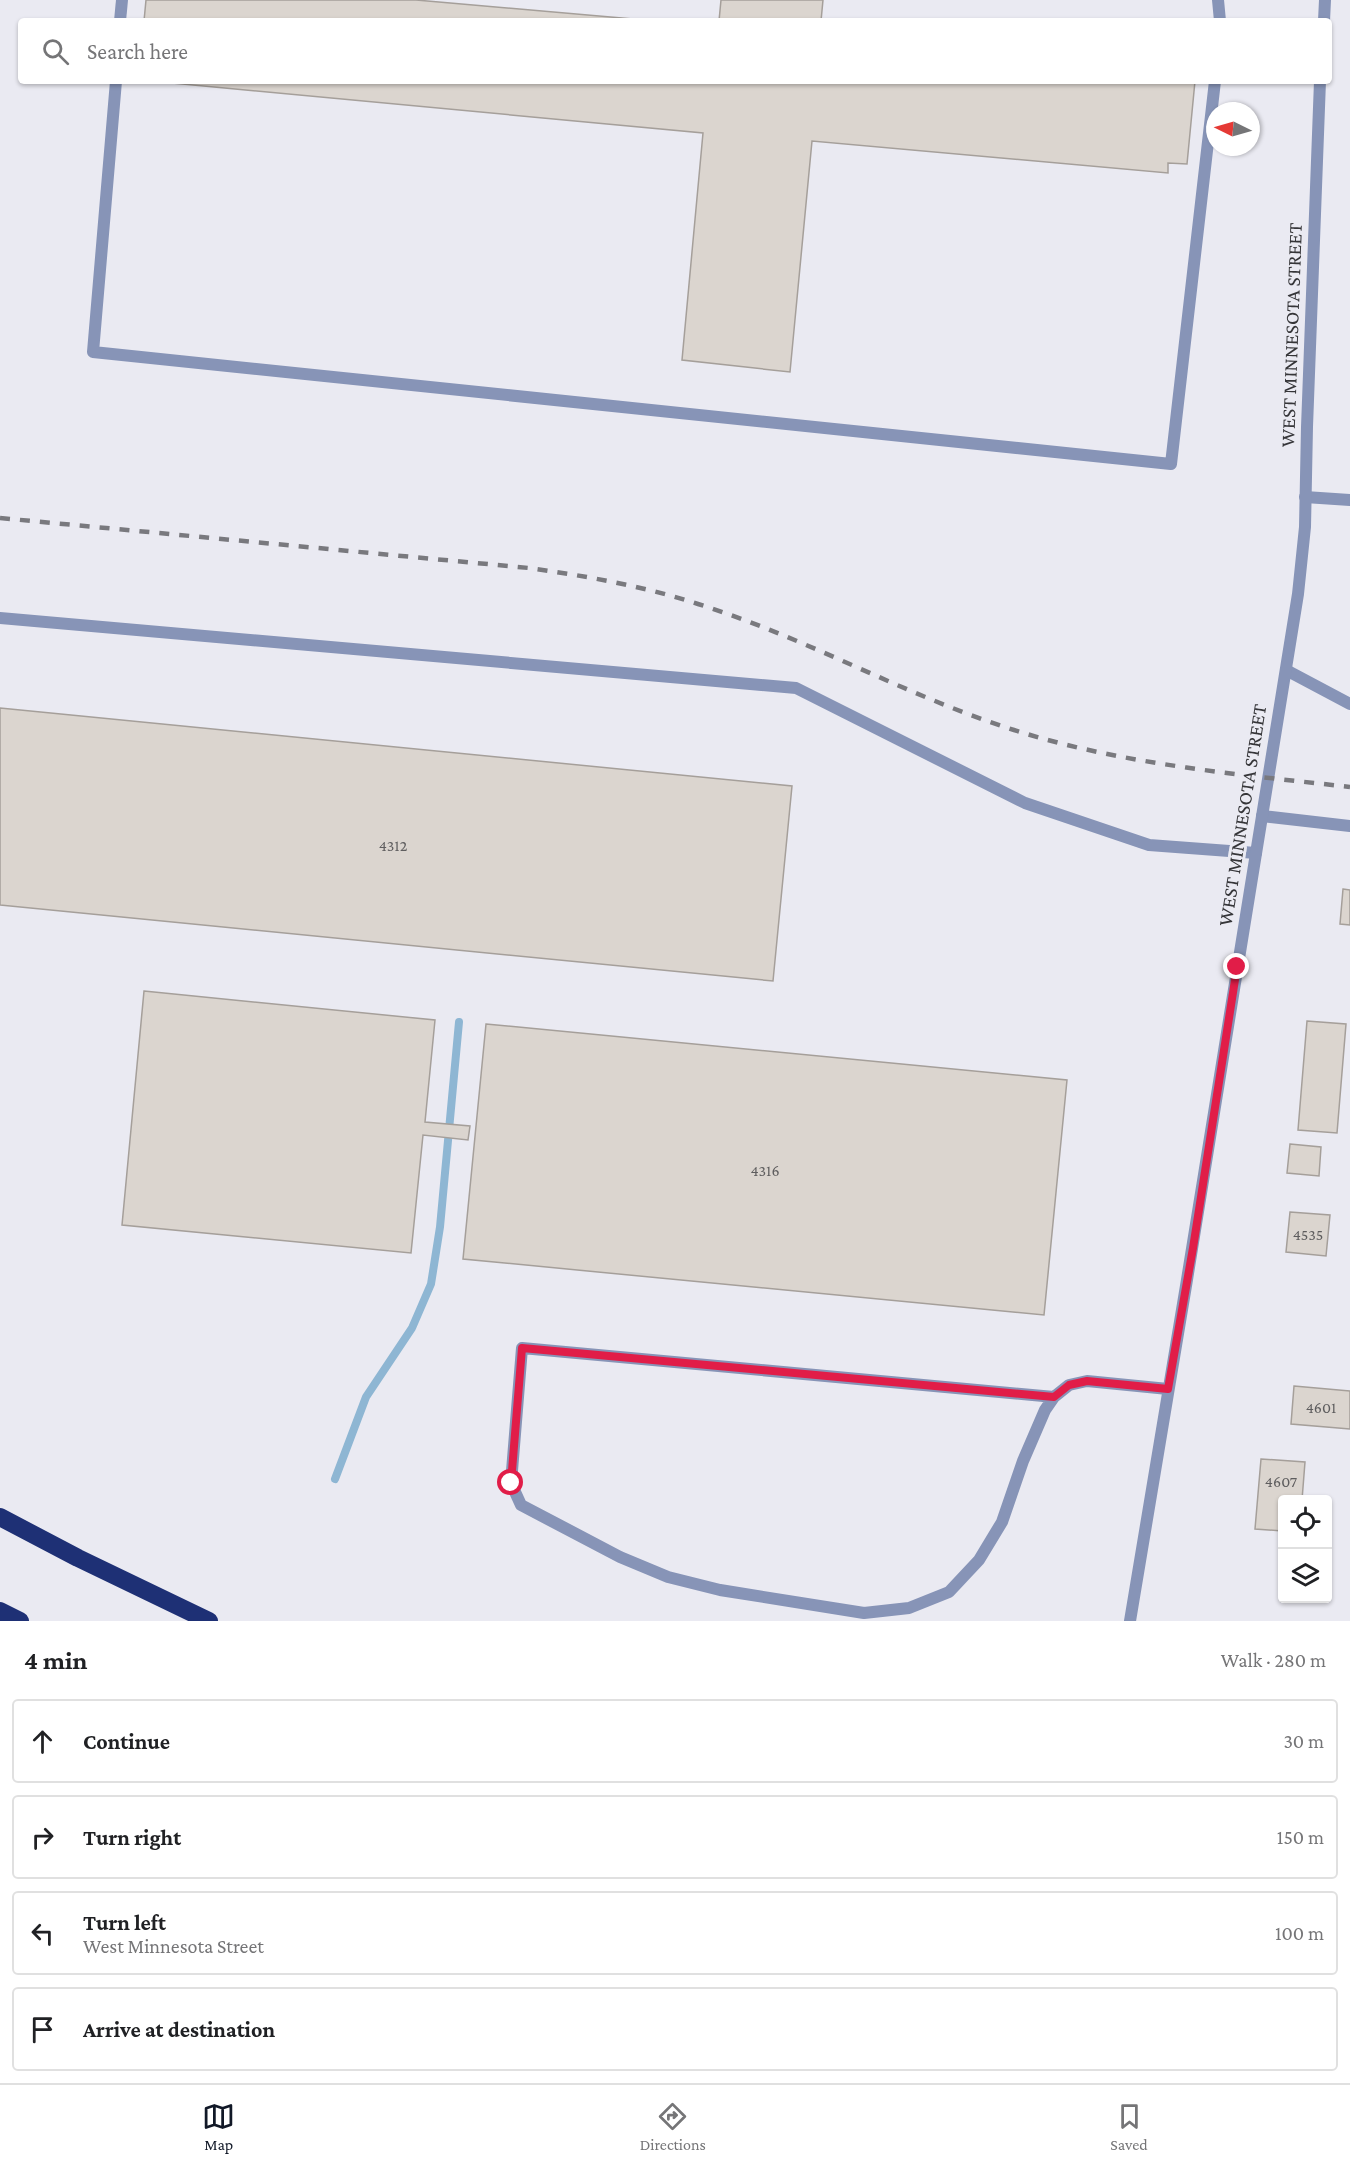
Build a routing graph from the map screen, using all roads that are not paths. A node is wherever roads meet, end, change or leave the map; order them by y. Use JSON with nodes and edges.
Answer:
{"nodes":[{"id":1,"x":122,"y":0,"type":"edge"},
{"id":2,"x":1218,"y":0,"type":"edge"},
{"id":3,"x":1325,"y":0,"type":"edge"},
{"id":4,"x":120,"y":18,"type":"edge"},
{"id":5,"x":1220,"y":18,"type":"edge"},
{"id":6,"x":1324,"y":18,"type":"edge"},
{"id":7,"x":116,"y":84,"type":"edge"},
{"id":8,"x":1215,"y":84,"type":"edge"},
{"id":9,"x":1320,"y":84,"type":"edge"},
{"id":10,"x":1305,"y":497,"type":"junction"},
{"id":11,"x":1350,"y":500,"type":"edge"},
{"id":12,"x":0,"y":618,"type":"edge"},
{"id":13,"x":1286,"y":670,"type":"junction"},
{"id":14,"x":1350,"y":704,"type":"edge"},
{"id":15,"x":1262,"y":816,"type":"junction"},
{"id":16,"x":1350,"y":826,"type":"edge"},
{"id":17,"x":1256,"y":853,"type":"junction"},
{"id":18,"x":1168,"y":1389,"type":"junction"},
{"id":19,"x":1054,"y":1397,"type":"junction"},
{"id":20,"x":0,"y":1517,"type":"edge"},
{"id":21,"x":0,"y":1611,"type":"edge"},
{"id":22,"x":20,"y":1621,"type":"edge"},
{"id":23,"x":208,"y":1621,"type":"edge"},
{"id":24,"x":1130,"y":1621,"type":"edge"}],
"edges":[{"from":1,"to":4,"type":"street"},
{"from":2,"to":5,"type":"street"},
{"from":3,"to":6,"type":"street"},
{"from":7,"to":8,"type":"street"},
{"from":9,"to":10,"type":"street","name":"WEST MINNESOTA STREET"},
{"from":10,"to":11,"type":"street"},
{"from":10,"to":13,"type":"street","name":"WEST MINNESOTA STREET"},
{"from":12,"to":17,"type":"street"},
{"from":13,"to":14,"type":"street"},
{"from":13,"to":15,"type":"street","name":"WEST MINNESOTA STREET"},
{"from":15,"to":16,"type":"street"},
{"from":15,"to":17,"type":"street","name":"WEST MINNESOTA STREET"},
{"from":17,"to":18,"type":"street","name":"WEST MINNESOTA STREET"},
{"from":18,"to":19,"type":"street"},
{"from":18,"to":24,"type":"street","name":"WEST MINNESOTA STREET"},
{"from":19,"to":19,"type":"street"},
{"from":20,"to":23,"type":"highway"},
{"from":21,"to":22,"type":"highway"}]}
